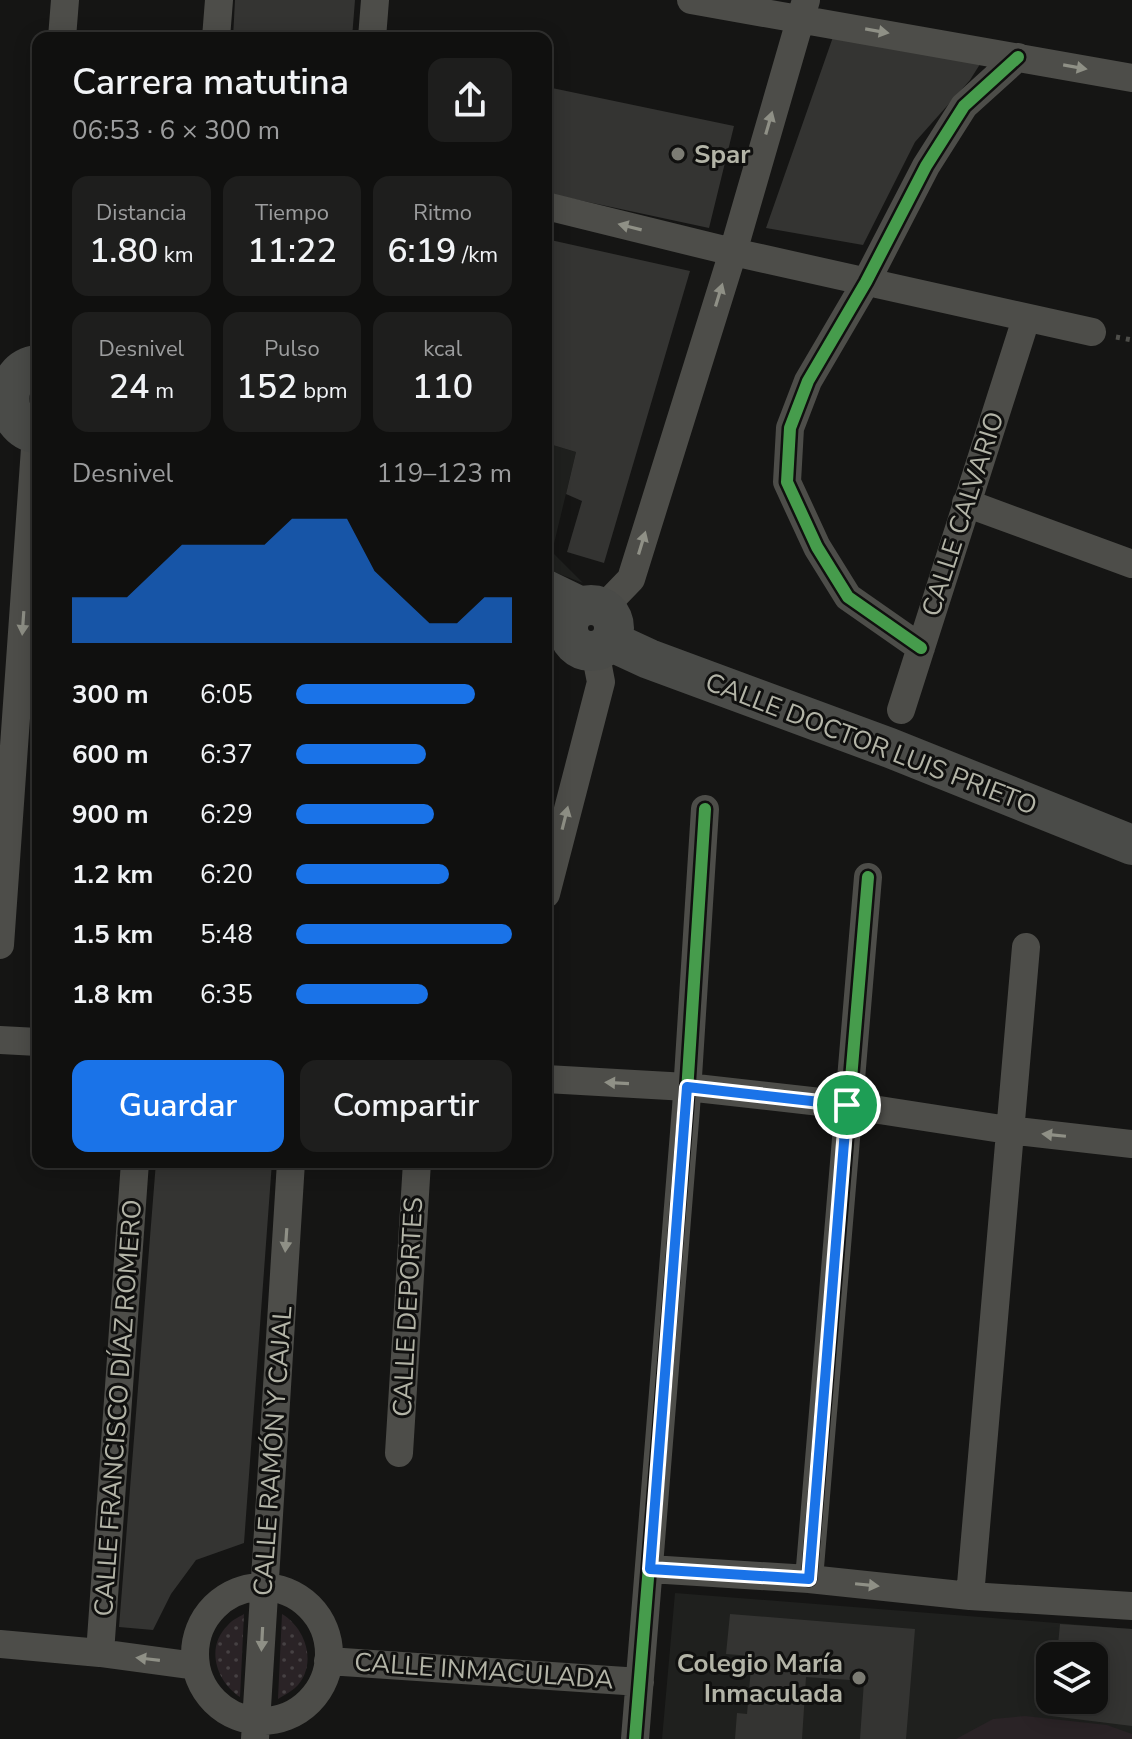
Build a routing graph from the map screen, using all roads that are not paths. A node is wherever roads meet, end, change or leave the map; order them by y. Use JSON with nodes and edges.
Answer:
{"nodes":[{"id":1,"x":65,"y":0,"type":"edge"},
{"id":2,"x":219,"y":0,"type":"edge"},
{"id":3,"x":375,"y":0,"type":"edge"},
{"id":4,"x":691,"y":0,"type":"edge"},
{"id":5,"x":803,"y":9,"type":"edge"},
{"id":6,"x":62,"y":32,"type":"edge"},
{"id":7,"x":216,"y":32,"type":"edge"},
{"id":8,"x":372,"y":32,"type":"edge"},
{"id":9,"x":1018,"y":57,"type":"junction"},
{"id":10,"x":1132,"y":78,"type":"edge"},
{"id":11,"x":552,"y":207,"type":"edge"},
{"id":12,"x":733,"y":252,"type":"junction"},
{"id":13,"x":866,"y":282,"type":"junction"},
{"id":14,"x":1026,"y":319,"type":"junction"},
{"id":15,"x":1092,"y":332,"type":"dead end"},
{"id":16,"x":19,"y":367,"type":"edge"},
{"id":17,"x":20,"y":422,"type":"edge"},
{"id":18,"x":966,"y":503,"type":"junction"},
{"id":19,"x":1132,"y":564,"type":"edge"},
{"id":20,"x":579,"y":625,"type":"edge"},
{"id":21,"x":921,"y":648,"type":"junction"},
{"id":22,"x":901,"y":710,"type":"dead end"},
{"id":23,"x":705,"y":809,"type":"dead end"},
{"id":24,"x":1132,"y":845,"type":"edge"},
{"id":25,"x":552,"y":871,"type":"edge"},
{"id":26,"x":868,"y":877,"type":"dead end"},
{"id":27,"x":0,"y":945,"type":"edge"},
{"id":28,"x":1026,"y":947,"type":"dead end"},
{"id":29,"x":0,"y":1040,"type":"edge"},
{"id":30,"x":32,"y":1042,"type":"edge"},
{"id":31,"x":552,"y":1079,"type":"edge"},
{"id":32,"x":687,"y":1087,"type":"junction"},
{"id":33,"x":847,"y":1105,"type":"junction"},
{"id":34,"x":1008,"y":1130,"type":"junction"},
{"id":35,"x":1132,"y":1144,"type":"edge"},
{"id":36,"x":135,"y":1168,"type":"edge"},
{"id":37,"x":291,"y":1168,"type":"edge"},
{"id":38,"x":417,"y":1168,"type":"edge"},
{"id":39,"x":399,"y":1453,"type":"dead end"},
{"id":40,"x":650,"y":1569,"type":"junction"},
{"id":41,"x":809,"y":1579,"type":"junction"},
{"id":42,"x":265,"y":1587,"type":"junction"},
{"id":43,"x":970,"y":1596,"type":"junction"},
{"id":44,"x":1132,"y":1606,"type":"edge"},
{"id":45,"x":0,"y":1644,"type":"edge"},
{"id":46,"x":100,"y":1653,"type":"junction"},
{"id":47,"x":328,"y":1661,"type":"junction"},
{"id":48,"x":196,"y":1666,"type":"junction"},
{"id":49,"x":640,"y":1682,"type":"junction"},
{"id":50,"x":256,"y":1730,"type":"edge"},
{"id":51,"x":635,"y":1739,"type":"edge"}],
"edges":[{"from":1,"to":6,"type":"street"},
{"from":2,"to":7,"type":"street"},
{"from":3,"to":8,"type":"street"},
{"from":4,"to":5,"type":"street"},
{"from":5,"to":9,"type":"street","one_way":true},
{"from":12,"to":5,"type":"street","one_way":true},
{"from":9,"to":10,"type":"street","one_way":true},
{"from":9,"to":13,"type":"street"},
{"from":12,"to":11,"type":"street","one_way":true},
{"from":12,"to":13,"type":"street"},
{"from":20,"to":12,"type":"street","one_way":true},
{"from":13,"to":14,"type":"street"},
{"from":13,"to":21,"type":"street"},
{"from":14,"to":15,"type":"street"},
{"from":14,"to":18,"type":"street","name":"CALLE CALVARIO"},
{"from":16,"to":17,"type":"main road"},
{"from":17,"to":27,"type":"street","one_way":true},
{"from":18,"to":19,"type":"street"},
{"from":18,"to":21,"type":"street","name":"CALLE CALVARIO"},
{"from":20,"to":24,"type":"main road","name":"CALLE DOCTOR LUIS PRIETO"},
{"from":25,"to":20,"type":"street","one_way":true},
{"from":21,"to":22,"type":"street","name":"CALLE CALVARIO"},
{"from":23,"to":32,"type":"street"},
{"from":26,"to":33,"type":"street"},
{"from":28,"to":34,"type":"street"},
{"from":29,"to":30,"type":"street"},
{"from":32,"to":31,"type":"street","one_way":true},
{"from":32,"to":33,"type":"street"},
{"from":32,"to":40,"type":"street"},
{"from":33,"to":34,"type":"street"},
{"from":33,"to":41,"type":"street"},
{"from":35,"to":34,"type":"street","one_way":true},
{"from":34,"to":43,"type":"street"},
{"from":36,"to":46,"type":"street","name":"CALLE FRANCISCO DÍAZ ROMERO"},
{"from":37,"to":42,"type":"street","name":"CALLE RAMÓN Y CAJAL","one_way":true},
{"from":38,"to":39,"type":"street","name":"CALLE DEPORTES"},
{"from":40,"to":41,"type":"street"},
{"from":40,"to":49,"type":"street"},
{"from":41,"to":43,"type":"street","one_way":true},
{"from":42,"to":47,"type":"street"},
{"from":42,"to":48,"type":"street"},
{"from":42,"to":50,"type":"street","name":"CALLE RAMÓN Y CAJAL","one_way":true},
{"from":43,"to":44,"type":"street"},
{"from":45,"to":46,"type":"street"},
{"from":48,"to":46,"type":"street","one_way":true},
{"from":47,"to":49,"type":"street","name":"CALLE INMACULADA"},
{"from":47,"to":50,"type":"street"},
{"from":48,"to":50,"type":"street"},
{"from":49,"to":51,"type":"street"}]}
